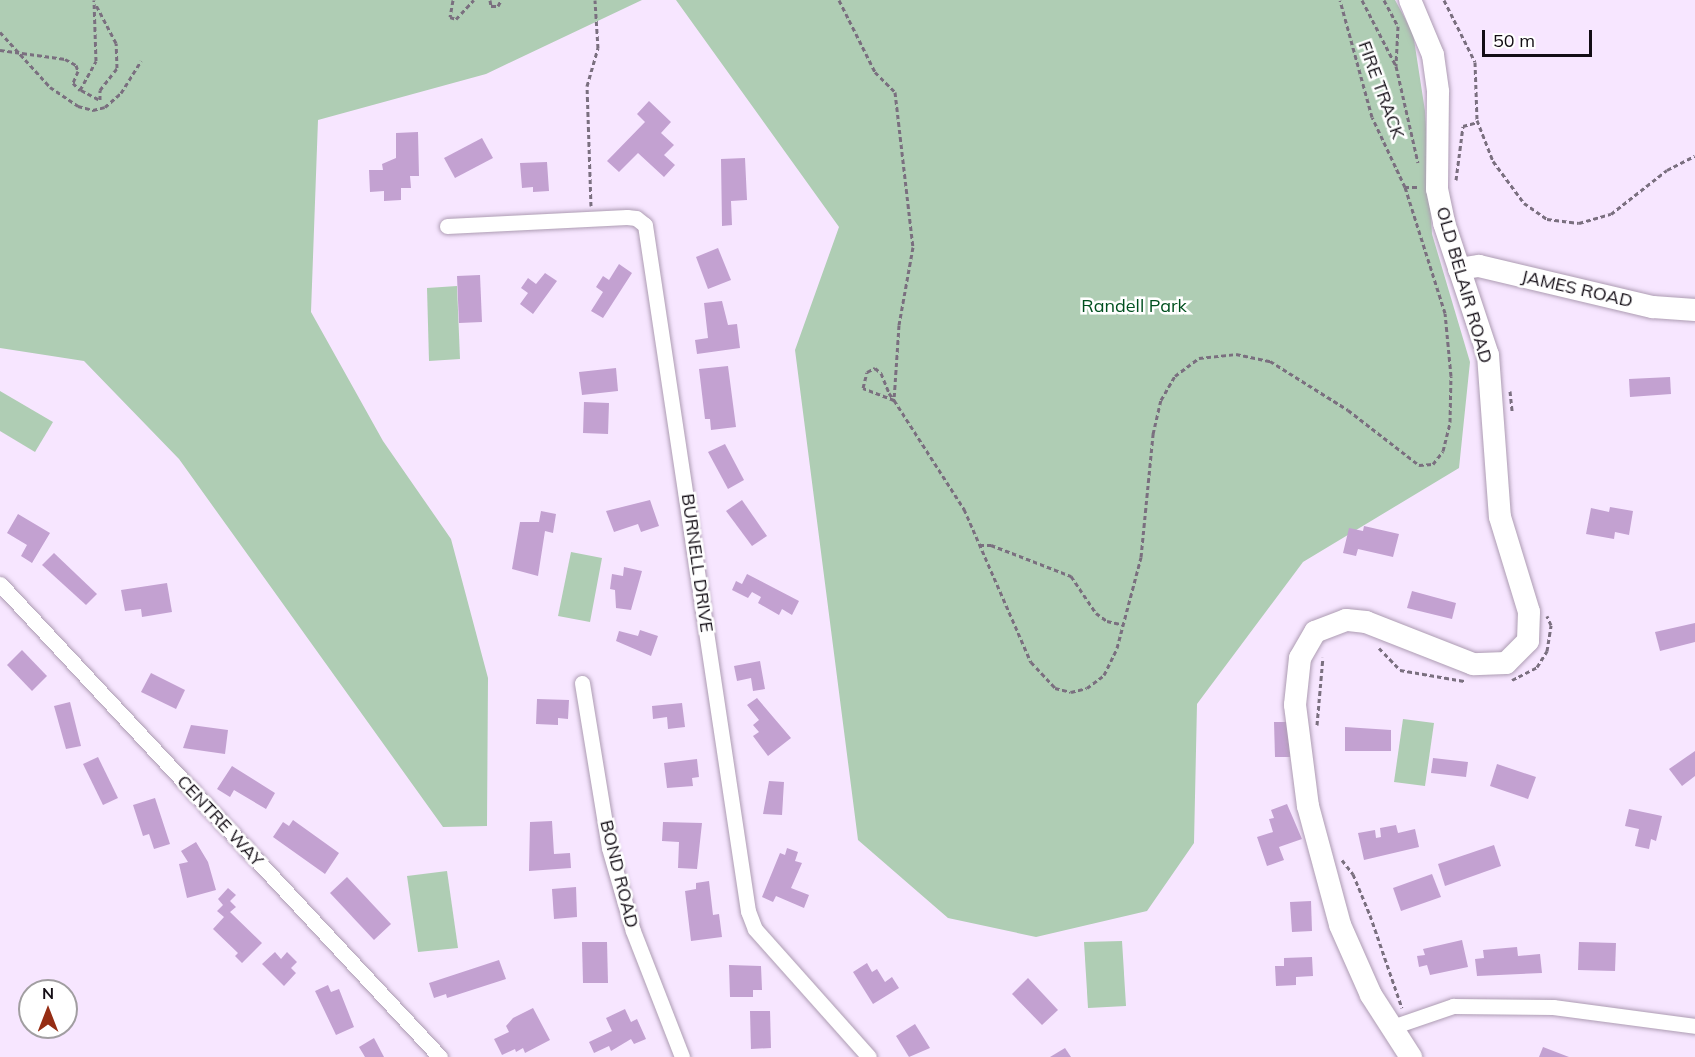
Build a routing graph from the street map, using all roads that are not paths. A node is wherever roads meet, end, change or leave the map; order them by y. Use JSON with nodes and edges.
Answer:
{"nodes":[{"id":1,"x":1410,"y":0,"type":"edge"},
{"id":2,"x":447,"y":226,"type":"dead end"},
{"id":3,"x":1459,"y":268,"type":"junction"},
{"id":4,"x":1695,"y":310,"type":"edge"},
{"id":5,"x":0,"y":584,"type":"edge"},
{"id":6,"x":582,"y":683,"type":"dead end"},
{"id":7,"x":1399,"y":1025,"type":"junction"},
{"id":8,"x":1695,"y":1026,"type":"edge"},
{"id":9,"x":862,"y":1055,"type":"edge"},
{"id":10,"x":440,"y":1057,"type":"edge"},
{"id":11,"x":682,"y":1057,"type":"edge"},
{"id":12,"x":1411,"y":1057,"type":"edge"}],
"edges":[{"from":1,"to":3,"type":"main road","name":"OLD BELAIR ROAD"},
{"from":2,"to":9,"type":"street","name":"BURNELL DRIVE"},
{"from":3,"to":4,"type":"main road","name":"JAMES ROAD"},
{"from":3,"to":7,"type":"main road","name":"OLD BELAIR ROAD"},
{"from":5,"to":10,"type":"street","name":"CENTRE WAY"},
{"from":6,"to":11,"type":"street","name":"BOND ROAD"},
{"from":7,"to":8,"type":"street"},
{"from":7,"to":12,"type":"main road","name":"OLD BELAIR ROAD"}]}
